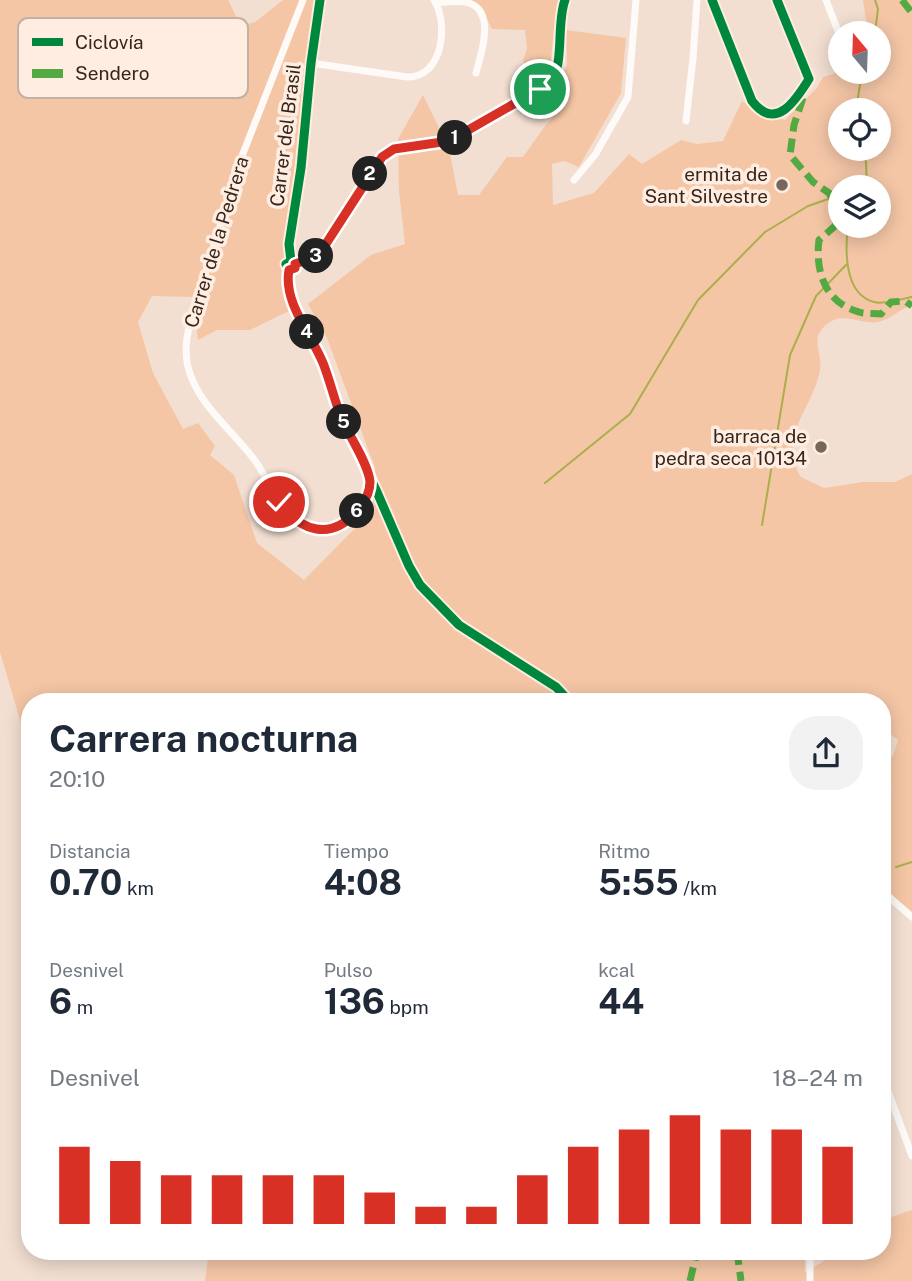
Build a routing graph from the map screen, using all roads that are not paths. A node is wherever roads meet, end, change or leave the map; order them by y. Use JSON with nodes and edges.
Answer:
{"nodes":[{"id":1,"x":303,"y":0,"type":"edge"},
{"id":2,"x":320,"y":0,"type":"edge"},
{"id":3,"x":565,"y":0,"type":"edge"},
{"id":4,"x":636,"y":0,"type":"edge"},
{"id":5,"x":696,"y":0,"type":"edge"},
{"id":6,"x":712,"y":0,"type":"edge"},
{"id":7,"x":778,"y":0,"type":"edge"},
{"id":8,"x":826,"y":0,"type":"edge"},
{"id":9,"x":435,"y":1,"type":"edge"},
{"id":10,"x":834,"y":21,"type":"edge"},
{"id":11,"x":311,"y":63,"type":"junction"},
{"id":12,"x":476,"y":73,"type":"dead end"},
{"id":13,"x":685,"y":121,"type":"dead end"},
{"id":14,"x":574,"y":180,"type":"dead end"},
{"id":15,"x":292,"y":265,"type":"junction"},
{"id":16,"x":370,"y":479,"type":"junction"},
{"id":17,"x":562,"y":693,"type":"edge"},
{"id":18,"x":891,"y":900,"type":"edge"},
{"id":19,"x":911,"y":919,"type":"edge"},
{"id":20,"x":891,"y":1099,"type":"edge"},
{"id":21,"x":912,"y":1156,"type":"edge"},
{"id":22,"x":810,"y":1260,"type":"edge"},
{"id":23,"x":810,"y":1281,"type":"edge"}],
"edges":[{"from":1,"to":16,"type":"street","name":"Carrer de la Pedrera"},
{"from":2,"to":11,"type":"street","name":"Carrer del Brasil"},
{"from":3,"to":15,"type":"street"},
{"from":4,"to":14,"type":"street"},
{"from":5,"to":13,"type":"street"},
{"from":6,"to":7,"type":"street"},
{"from":8,"to":10,"type":"street"},
{"from":9,"to":11,"type":"street"},
{"from":9,"to":12,"type":"street"},
{"from":11,"to":15,"type":"street","name":"Carrer del Brasil"},
{"from":15,"to":16,"type":"street","name":"Carrer del Brasil"},
{"from":16,"to":17,"type":"street","name":"Carrer del Brasil"},
{"from":18,"to":19,"type":"street"},
{"from":20,"to":21,"type":"street"},
{"from":22,"to":23,"type":"street"}]}
